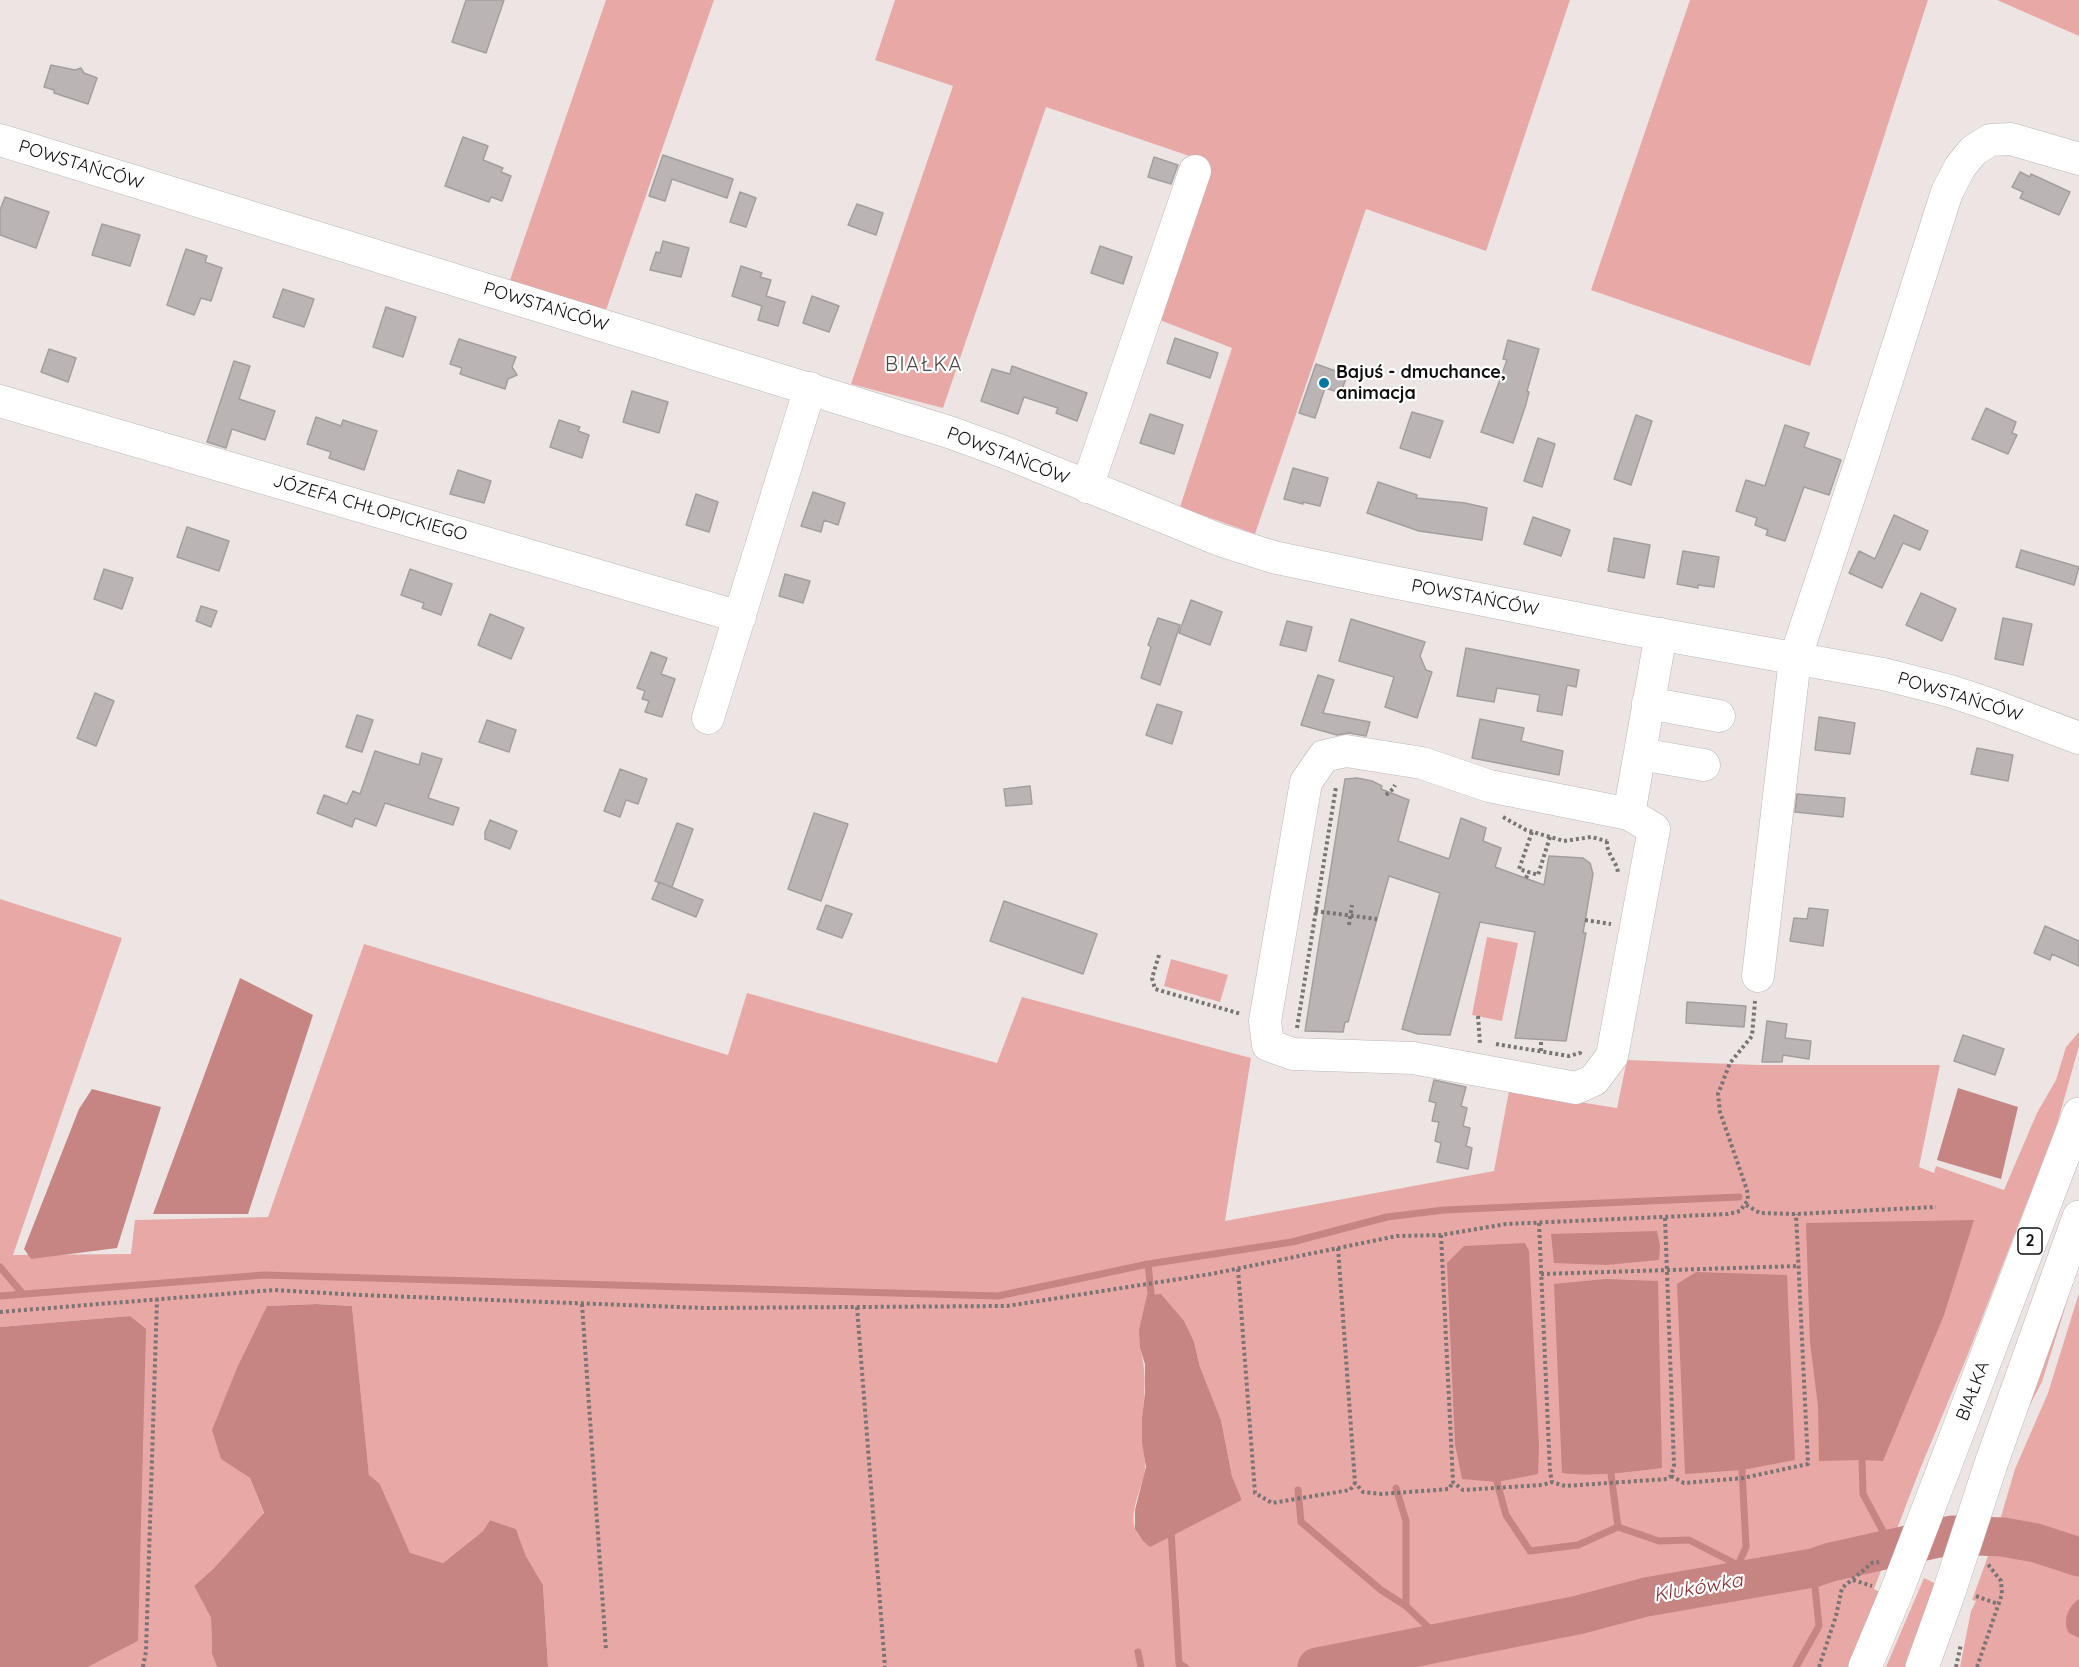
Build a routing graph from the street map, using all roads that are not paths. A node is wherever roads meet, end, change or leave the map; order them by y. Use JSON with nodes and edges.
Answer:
{"nodes":[{"id":1,"x":0,"y":140,"type":"edge"},
{"id":2,"x":2079,"y":159,"type":"edge"},
{"id":3,"x":1195,"y":171,"type":"dead end"},
{"id":4,"x":810,"y":388,"type":"junction"},
{"id":5,"x":0,"y":401,"type":"edge"},
{"id":6,"x":1087,"y":487,"type":"junction"},
{"id":7,"x":740,"y":617,"type":"junction"},
{"id":8,"x":1661,"y":634,"type":"junction"},
{"id":9,"x":1795,"y":659,"type":"junction"},
{"id":10,"x":1648,"y":703,"type":"junction"},
{"id":11,"x":1719,"y":716,"type":"dead end"},
{"id":12,"x":708,"y":718,"type":"dead end"},
{"id":13,"x":2079,"y":738,"type":"edge"},
{"id":14,"x":1640,"y":754,"type":"junction"},
{"id":15,"x":1704,"y":765,"type":"dead end"},
{"id":16,"x":1621,"y":813,"type":"junction"},
{"id":17,"x":1758,"y":976,"type":"road end"},
{"id":18,"x":2079,"y":1114,"type":"edge"},
{"id":19,"x":2079,"y":1217,"type":"edge"},
{"id":20,"x":1865,"y":1667,"type":"edge"},
{"id":21,"x":1923,"y":1667,"type":"edge"}],
"edges":[{"from":1,"to":4,"type":"street","name":"POWSTAŃCÓW"},
{"from":2,"to":9,"type":"street"},
{"from":3,"to":6,"type":"street","name":"POWSTAŃCÓW"},
{"from":4,"to":6,"type":"street","name":"POWSTAŃCÓW"},
{"from":4,"to":7,"type":"street"},
{"from":5,"to":7,"type":"street","name":"JÓZEFA CHŁOPICKIEGO"},
{"from":6,"to":8,"type":"street","name":"POWSTAŃCÓW"},
{"from":7,"to":12,"type":"street"},
{"from":8,"to":9,"type":"street","name":"POWSTAŃCÓW"},
{"from":8,"to":10,"type":"street"},
{"from":9,"to":13,"type":"street","name":"POWSTAŃCÓW"},
{"from":9,"to":17,"type":"street"},
{"from":10,"to":11,"type":"street"},
{"from":10,"to":14,"type":"street"},
{"from":14,"to":15,"type":"street"},
{"from":14,"to":16,"type":"street"},
{"from":16,"to":16,"type":"street"},
{"from":18,"to":20,"type":"highway","name":"BIAŁKA","number":"2","bridge":true},
{"from":19,"to":21,"type":"highway","number":"2","bridge":true}]}
